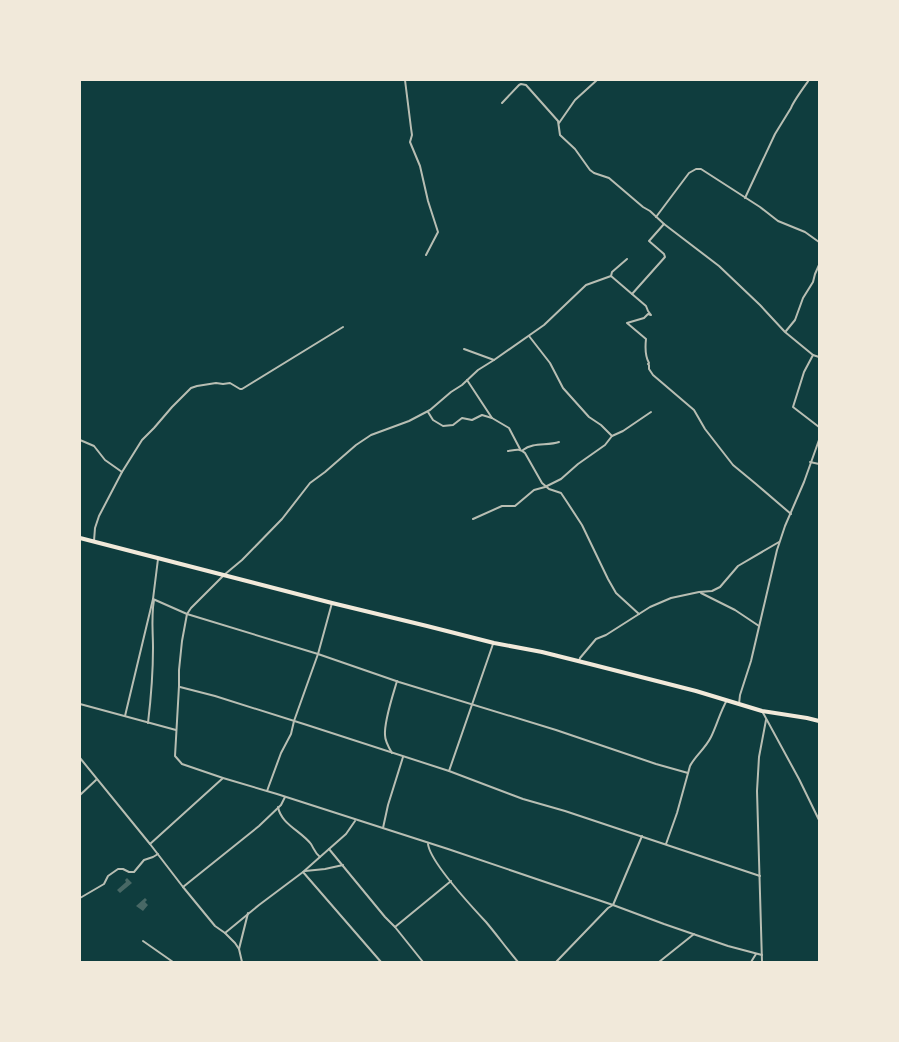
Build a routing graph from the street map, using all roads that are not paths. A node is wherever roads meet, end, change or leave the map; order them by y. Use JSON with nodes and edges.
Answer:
{"nodes":[{"id":1,"x":404,"y":80,"type":"edge"},
{"id":2,"x":596,"y":80,"type":"edge"},
{"id":3,"x":809,"y":80,"type":"edge"},
{"id":4,"x":502,"y":103,"type":"dead end"},
{"id":5,"x":559,"y":122,"type":"junction"},
{"id":6,"x":745,"y":198,"type":"junction"},
{"id":7,"x":656,"y":218,"type":"junction"},
{"id":8,"x":664,"y":224,"type":"junction"},
{"id":9,"x":819,"y":242,"type":"edge"},
{"id":10,"x":426,"y":255,"type":"dead end"},
{"id":11,"x":627,"y":259,"type":"dead end"},
{"id":12,"x":819,"y":265,"type":"edge"},
{"id":13,"x":611,"y":276,"type":"junction"},
{"id":14,"x":632,"y":294,"type":"junction"},
{"id":15,"x":343,"y":327,"type":"dead end"},
{"id":16,"x":785,"y":332,"type":"junction"},
{"id":17,"x":529,"y":335,"type":"junction"},
{"id":18,"x":464,"y":349,"type":"dead end"},
{"id":19,"x":813,"y":355,"type":"junction"},
{"id":20,"x":819,"y":358,"type":"edge"},
{"id":21,"x":494,"y":360,"type":"junction"},
{"id":22,"x":467,"y":380,"type":"junction"},
{"id":23,"x":428,"y":412,"type":"junction"},
{"id":24,"x":652,"y":412,"type":"dead end"},
{"id":25,"x":492,"y":418,"type":"junction"},
{"id":26,"x":819,"y":427,"type":"edge"},
{"id":27,"x":612,"y":436,"type":"junction"},
{"id":28,"x":80,"y":440,"type":"edge"},
{"id":29,"x":819,"y":440,"type":"edge"},
{"id":30,"x":559,"y":442,"type":"dead end"},
{"id":31,"x":521,"y":450,"type":"junction"},
{"id":32,"x":508,"y":451,"type":"dead end"},
{"id":33,"x":810,"y":462,"type":"junction"},
{"id":34,"x":819,"y":464,"type":"edge"},
{"id":35,"x":122,"y":472,"type":"junction"},
{"id":36,"x":545,"y":487,"type":"junction"},
{"id":37,"x":791,"y":514,"type":"junction"},
{"id":38,"x":473,"y":519,"type":"dead end"},
{"id":39,"x":80,"y":538,"type":"edge"},
{"id":40,"x":94,"y":542,"type":"junction"},
{"id":41,"x":780,"y":542,"type":"junction"},
{"id":42,"x":158,"y":559,"type":"junction"},
{"id":43,"x":224,"y":575,"type":"junction"},
{"id":44,"x":699,"y":592,"type":"junction"},
{"id":45,"x":153,"y":599,"type":"junction"},
{"id":46,"x":332,"y":603,"type":"junction"},
{"id":47,"x":187,"y":614,"type":"junction"},
{"id":48,"x":639,"y":614,"type":"junction"},
{"id":49,"x":759,"y":626,"type":"junction"},
{"id":50,"x":494,"y":643,"type":"junction"},
{"id":51,"x":318,"y":654,"type":"junction"},
{"id":52,"x":579,"y":662,"type":"junction"},
{"id":53,"x":397,"y":681,"type":"junction"},
{"id":54,"x":180,"y":686,"type":"junction"},
{"id":55,"x":727,"y":700,"type":"junction"},
{"id":56,"x":80,"y":704,"type":"edge"},
{"id":57,"x":472,"y":704,"type":"junction"},
{"id":58,"x":739,"y":704,"type":"junction"},
{"id":59,"x":762,"y":711,"type":"junction"},
{"id":60,"x":125,"y":716,"type":"junction"},
{"id":61,"x":766,"y":720,"type":"junction"},
{"id":62,"x":294,"y":721,"type":"junction"},
{"id":63,"x":819,"y":721,"type":"edge"},
{"id":64,"x":148,"y":722,"type":"junction"},
{"id":65,"x":176,"y":730,"type":"junction"},
{"id":66,"x":392,"y":753,"type":"junction"},
{"id":67,"x":403,"y":757,"type":"junction"},
{"id":68,"x":80,"y":758,"type":"edge"},
{"id":69,"x":449,"y":771,"type":"junction"},
{"id":70,"x":688,"y":773,"type":"junction"},
{"id":71,"x":223,"y":778,"type":"junction"},
{"id":72,"x":97,"y":779,"type":"junction"},
{"id":73,"x":267,"y":792,"type":"junction"},
{"id":74,"x":80,"y":795,"type":"edge"},
{"id":75,"x":286,"y":797,"type":"junction"},
{"id":76,"x":278,"y":807,"type":"junction"},
{"id":77,"x":356,"y":820,"type":"junction"},
{"id":78,"x":819,"y":820,"type":"edge"},
{"id":79,"x":383,"y":828,"type":"junction"},
{"id":80,"x":642,"y":836,"type":"junction"},
{"id":81,"x":150,"y":844,"type":"junction"},
{"id":82,"x":428,"y":844,"type":"junction"},
{"id":83,"x":666,"y":844,"type":"junction"},
{"id":84,"x":329,"y":850,"type":"junction"},
{"id":85,"x":158,"y":854,"type":"junction"},
{"id":86,"x":320,"y":857,"type":"junction"},
{"id":87,"x":342,"y":865,"type":"junction"},
{"id":88,"x":304,"y":871,"type":"junction"},
{"id":89,"x":760,"y":876,"type":"junction"},
{"id":90,"x":451,"y":881,"type":"junction"},
{"id":91,"x":183,"y":887,"type":"junction"},
{"id":92,"x":80,"y":898,"type":"edge"},
{"id":93,"x":613,"y":905,"type":"junction"},
{"id":94,"x":248,"y":913,"type":"junction"},
{"id":95,"x":395,"y":927,"type":"junction"},
{"id":96,"x":225,"y":933,"type":"junction"},
{"id":97,"x":694,"y":934,"type":"junction"},
{"id":98,"x":143,"y":941,"type":"dead end"},
{"id":99,"x":239,"y":949,"type":"junction"},
{"id":100,"x":756,"y":954,"type":"junction"},
{"id":101,"x":762,"y":955,"type":"junction"},
{"id":102,"x":173,"y":962,"type":"edge"},
{"id":103,"x":242,"y":962,"type":"edge"},
{"id":104,"x":381,"y":962,"type":"edge"},
{"id":105,"x":423,"y":962,"type":"edge"},
{"id":106,"x":518,"y":962,"type":"edge"},
{"id":107,"x":556,"y":962,"type":"edge"},
{"id":108,"x":659,"y":962,"type":"edge"},
{"id":109,"x":751,"y":962,"type":"edge"},
{"id":110,"x":762,"y":962,"type":"edge"}],
"edges":[{"from":1,"to":10,"type":"street"},
{"from":2,"to":5,"type":"street"},
{"from":3,"to":6,"type":"street"},
{"from":4,"to":5,"type":"street"},
{"from":5,"to":7,"type":"street"},
{"from":6,"to":7,"type":"street"},
{"from":6,"to":9,"type":"street"},
{"from":7,"to":8,"type":"street"},
{"from":8,"to":14,"type":"street"},
{"from":8,"to":16,"type":"street"},
{"from":11,"to":13,"type":"street"},
{"from":12,"to":16,"type":"street"},
{"from":13,"to":14,"type":"street"},
{"from":13,"to":17,"type":"street"},
{"from":14,"to":37,"type":"street"},
{"from":15,"to":35,"type":"street"},
{"from":16,"to":19,"type":"street"},
{"from":17,"to":21,"type":"street"},
{"from":17,"to":27,"type":"street"},
{"from":18,"to":21,"type":"street"},
{"from":19,"to":20,"type":"street"},
{"from":19,"to":26,"type":"street"},
{"from":21,"to":22,"type":"street"},
{"from":22,"to":23,"type":"street"},
{"from":22,"to":25,"type":"street"},
{"from":23,"to":25,"type":"street"},
{"from":23,"to":43,"type":"street"},
{"from":24,"to":27,"type":"street"},
{"from":25,"to":31,"type":"street"},
{"from":27,"to":36,"type":"street"},
{"from":28,"to":35,"type":"street"},
{"from":29,"to":33,"type":"street"},
{"from":30,"to":31,"type":"street"},
{"from":31,"to":32,"type":"street"},
{"from":31,"to":36,"type":"street"},
{"from":33,"to":34,"type":"street"},
{"from":33,"to":37,"type":"street"},
{"from":35,"to":40,"type":"street"},
{"from":36,"to":38,"type":"street"},
{"from":36,"to":48,"type":"street"},
{"from":37,"to":41,"type":"street"},
{"from":39,"to":40,"type":"main road"},
{"from":40,"to":42,"type":"main road"},
{"from":41,"to":44,"type":"street"},
{"from":41,"to":49,"type":"street"},
{"from":42,"to":43,"type":"main road"},
{"from":42,"to":45,"type":"street"},
{"from":43,"to":46,"type":"main road"},
{"from":43,"to":47,"type":"street"},
{"from":44,"to":48,"type":"street"},
{"from":44,"to":49,"type":"street"},
{"from":45,"to":47,"type":"street"},
{"from":45,"to":60,"type":"street"},
{"from":45,"to":64,"type":"street"},
{"from":46,"to":50,"type":"main road"},
{"from":46,"to":51,"type":"street"},
{"from":47,"to":51,"type":"street"},
{"from":47,"to":54,"type":"street"},
{"from":48,"to":52,"type":"street"},
{"from":49,"to":58,"type":"street"},
{"from":50,"to":52,"type":"main road"},
{"from":50,"to":57,"type":"street"},
{"from":51,"to":53,"type":"street"},
{"from":51,"to":62,"type":"street"},
{"from":52,"to":55,"type":"main road"},
{"from":53,"to":57,"type":"street"},
{"from":53,"to":66,"type":"street"},
{"from":54,"to":62,"type":"street"},
{"from":54,"to":65,"type":"street"},
{"from":55,"to":58,"type":"main road"},
{"from":55,"to":70,"type":"street"},
{"from":56,"to":60,"type":"street"},
{"from":57,"to":69,"type":"street"},
{"from":57,"to":70,"type":"street"},
{"from":58,"to":59,"type":"main road"},
{"from":59,"to":61,"type":"street"},
{"from":59,"to":63,"type":"main road"},
{"from":60,"to":64,"type":"street"},
{"from":61,"to":78,"type":"street"},
{"from":61,"to":89,"type":"street"},
{"from":62,"to":66,"type":"street"},
{"from":62,"to":73,"type":"street"},
{"from":64,"to":65,"type":"street"},
{"from":65,"to":71,"type":"street"},
{"from":66,"to":67,"type":"street"},
{"from":67,"to":69,"type":"street"},
{"from":67,"to":79,"type":"street"},
{"from":68,"to":72,"type":"street"},
{"from":69,"to":80,"type":"street"},
{"from":70,"to":83,"type":"street"},
{"from":71,"to":73,"type":"street"},
{"from":71,"to":81,"type":"street"},
{"from":72,"to":74,"type":"street"},
{"from":72,"to":81,"type":"street"},
{"from":73,"to":75,"type":"street"},
{"from":75,"to":76,"type":"street"},
{"from":75,"to":77,"type":"street"},
{"from":76,"to":86,"type":"street"},
{"from":76,"to":91,"type":"street"},
{"from":77,"to":79,"type":"street"},
{"from":77,"to":84,"type":"street"},
{"from":79,"to":82,"type":"street"},
{"from":80,"to":83,"type":"street"},
{"from":80,"to":93,"type":"street"},
{"from":81,"to":85,"type":"street"},
{"from":82,"to":90,"type":"street"},
{"from":82,"to":93,"type":"street"},
{"from":83,"to":89,"type":"street"},
{"from":84,"to":86,"type":"street"},
{"from":84,"to":87,"type":"street"},
{"from":85,"to":91,"type":"street"},
{"from":85,"to":92,"type":"street"},
{"from":86,"to":88,"type":"street"},
{"from":87,"to":88,"type":"street"},
{"from":87,"to":95,"type":"street"},
{"from":88,"to":94,"type":"street"},
{"from":88,"to":104,"type":"street"},
{"from":89,"to":101,"type":"street"},
{"from":90,"to":95,"type":"street"},
{"from":90,"to":106,"type":"street"},
{"from":91,"to":96,"type":"street"},
{"from":93,"to":97,"type":"street"},
{"from":93,"to":107,"type":"street"},
{"from":94,"to":96,"type":"street"},
{"from":94,"to":99,"type":"street"},
{"from":95,"to":105,"type":"street"},
{"from":96,"to":99,"type":"street"},
{"from":97,"to":100,"type":"street"},
{"from":97,"to":108,"type":"street"},
{"from":98,"to":102,"type":"street"},
{"from":99,"to":103,"type":"street"},
{"from":100,"to":101,"type":"street"},
{"from":100,"to":109,"type":"street"},
{"from":101,"to":110,"type":"street"}]}
